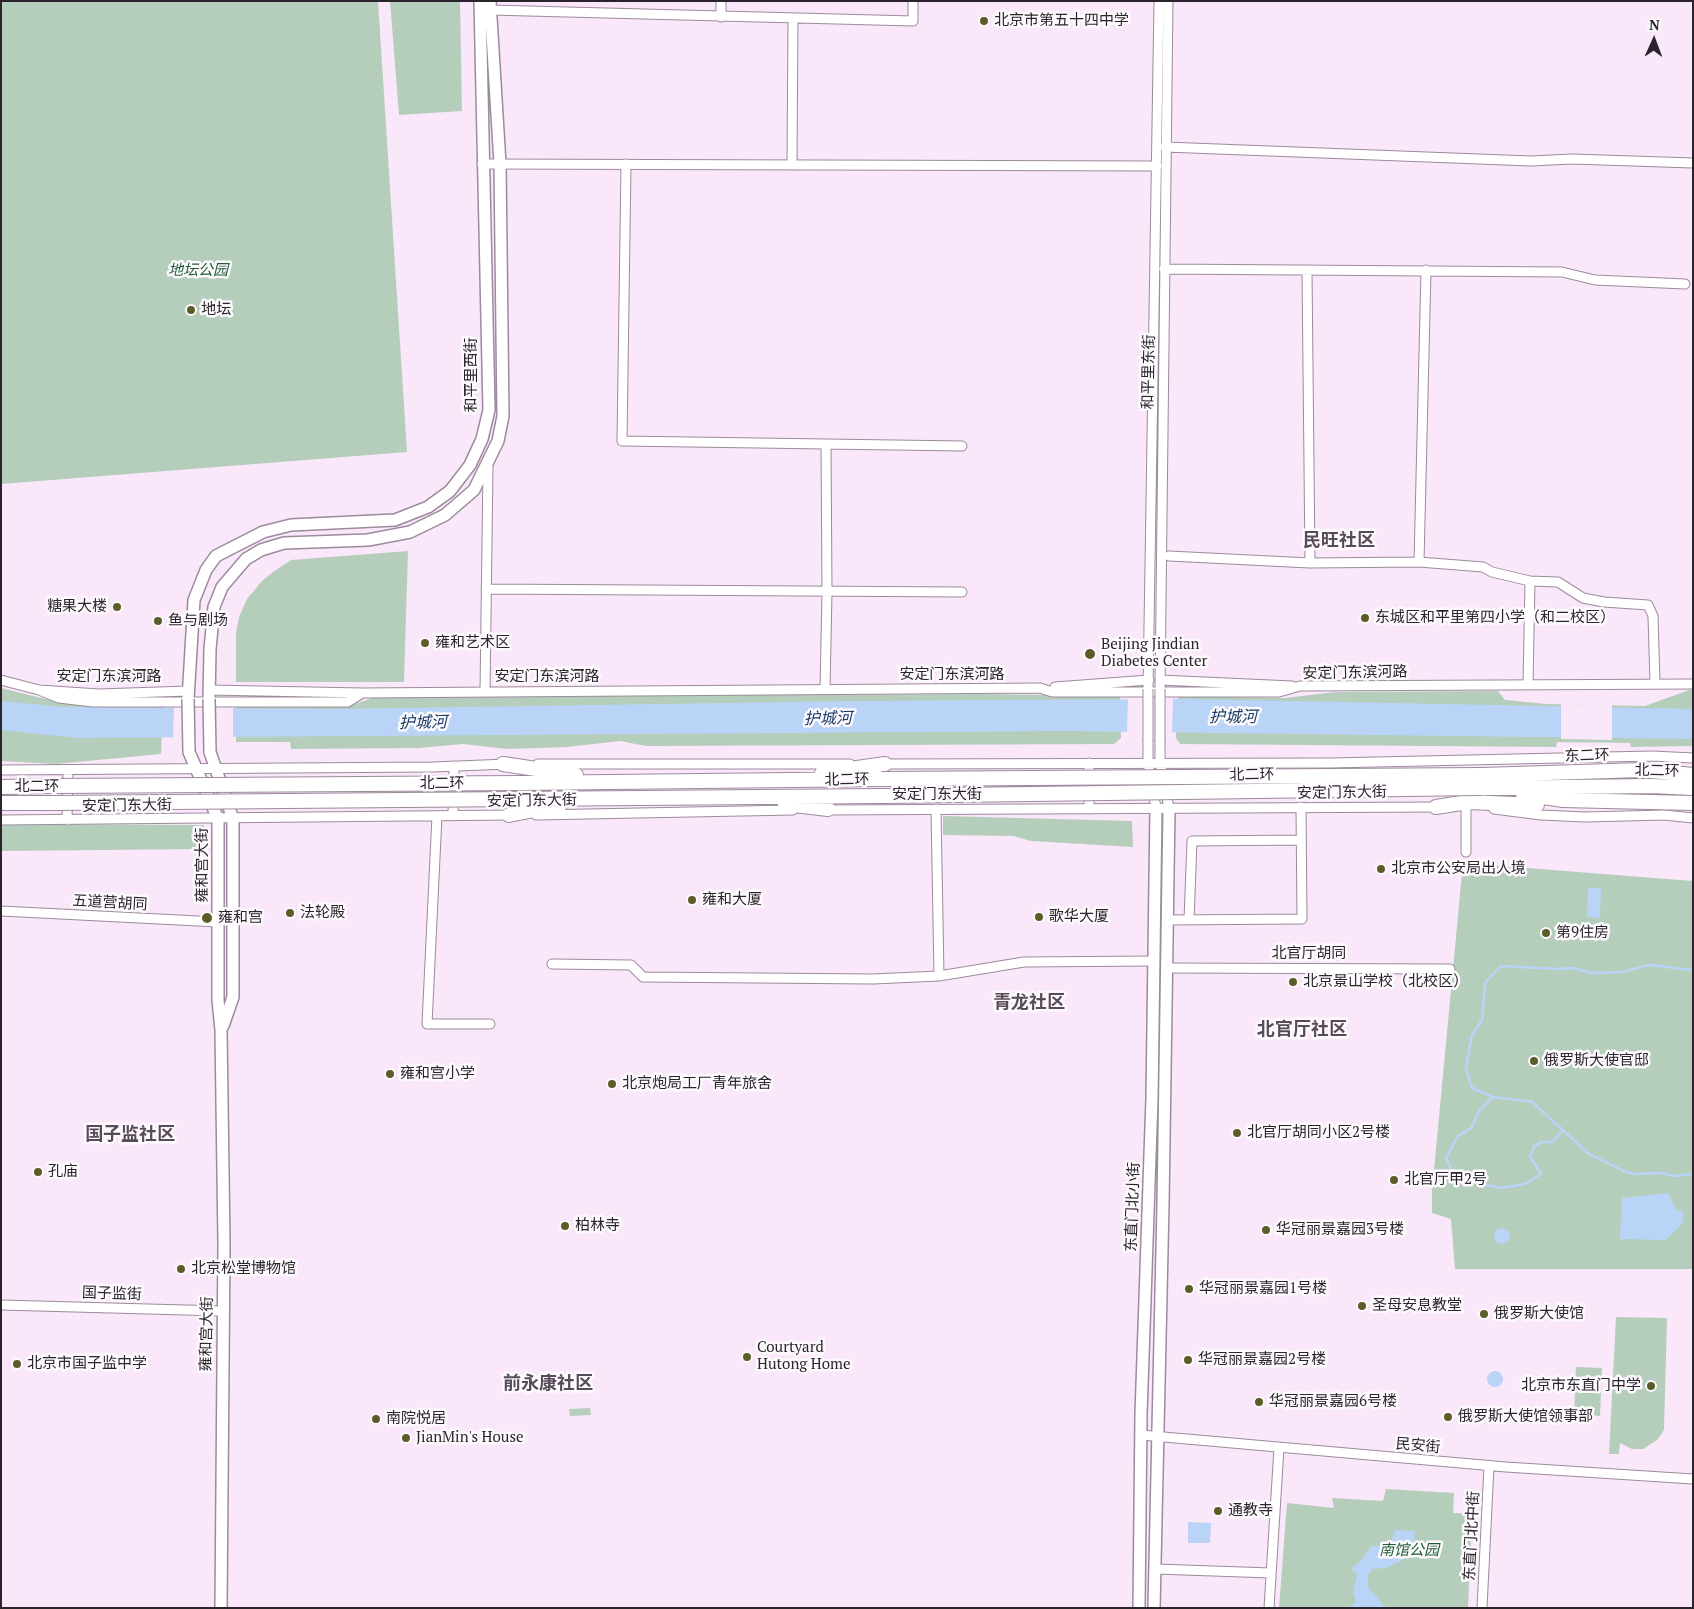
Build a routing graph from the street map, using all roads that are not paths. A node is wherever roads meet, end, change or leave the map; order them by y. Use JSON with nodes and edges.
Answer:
{"nodes":[{"id":1,"x":480,"y":1,"type":"edge"},
{"id":2,"x":721,"y":1,"type":"edge"},
{"id":3,"x":913,"y":1,"type":"edge"},
{"id":4,"x":1159,"y":1,"type":"edge"},
{"id":5,"x":1168,"y":1,"type":"edge"},
{"id":6,"x":490,"y":5,"type":"edge"},
{"id":7,"x":721,"y":17,"type":"junction"},
{"id":8,"x":793,"y":18,"type":"junction"},
{"id":9,"x":1165,"y":147,"type":"junction"},
{"id":10,"x":1693,"y":163,"type":"edge"},
{"id":11,"x":482,"y":164,"type":"junction"},
{"id":12,"x":500,"y":164,"type":"junction"},
{"id":13,"x":626,"y":164,"type":"junction"},
{"id":14,"x":792,"y":164,"type":"junction"},
{"id":15,"x":1156,"y":166,"type":"junction"},
{"id":16,"x":1164,"y":269,"type":"junction"},
{"id":17,"x":1307,"y":270,"type":"junction"},
{"id":18,"x":1426,"y":270,"type":"junction"},
{"id":19,"x":1685,"y":284,"type":"dead end"},
{"id":20,"x":826,"y":444,"type":"junction"},
{"id":21,"x":962,"y":446,"type":"dead end"},
{"id":22,"x":488,"y":466,"type":"junction"},
{"id":23,"x":1169,"y":556,"type":"dead end"},
{"id":24,"x":1419,"y":562,"type":"junction"},
{"id":25,"x":1310,"y":563,"type":"junction"},
{"id":26,"x":1530,"y":581,"type":"junction"},
{"id":27,"x":486,"y":589,"type":"junction"},
{"id":28,"x":827,"y":592,"type":"junction"},
{"id":29,"x":962,"y":592,"type":"dead end"},
{"id":30,"x":1,"y":680,"type":"edge"},
{"id":31,"x":1655,"y":683,"type":"junction"},
{"id":32,"x":1148,"y":684,"type":"junction"},
{"id":33,"x":1693,"y":684,"type":"edge"},
{"id":34,"x":1160,"y":685,"type":"junction"},
{"id":35,"x":1528,"y":685,"type":"junction"},
{"id":36,"x":1300,"y":686,"type":"junction"},
{"id":37,"x":1040,"y":688,"type":"junction"},
{"id":38,"x":39,"y":690,"type":"junction"},
{"id":39,"x":825,"y":690,"type":"junction"},
{"id":40,"x":484,"y":692,"type":"junction"},
{"id":41,"x":362,"y":693,"type":"junction"},
{"id":42,"x":209,"y":694,"type":"junction"},
{"id":43,"x":188,"y":695,"type":"junction"},
{"id":44,"x":210,"y":752,"type":"joint"},
{"id":45,"x":1693,"y":758,"type":"edge"},
{"id":46,"x":1089,"y":762,"type":"junction"},
{"id":47,"x":1148,"y":762,"type":"junction"},
{"id":48,"x":1160,"y":762,"type":"junction"},
{"id":49,"x":1188,"y":762,"type":"junction"},
{"id":50,"x":982,"y":763,"type":"junction"},
{"id":51,"x":1330,"y":763,"type":"junction"},
{"id":52,"x":503,"y":764,"type":"junction"},
{"id":53,"x":885,"y":764,"type":"junction"},
{"id":54,"x":454,"y":766,"type":"junction"},
{"id":55,"x":216,"y":768,"type":"junction"},
{"id":56,"x":196,"y":769,"type":"junction"},
{"id":57,"x":1,"y":770,"type":"edge"},
{"id":58,"x":68,"y":770,"type":"junction"},
{"id":59,"x":1642,"y":770,"type":"junction"},
{"id":60,"x":1693,"y":770,"type":"edge"},
{"id":61,"x":1693,"y":775,"type":"edge"},
{"id":62,"x":616,"y":781,"type":"junction"},
{"id":63,"x":771,"y":781,"type":"junction"},
{"id":64,"x":1484,"y":784,"type":"junction"},
{"id":65,"x":1,"y":787,"type":"edge"},
{"id":66,"x":1693,"y":788,"type":"edge"},
{"id":67,"x":594,"y":798,"type":"junction"},
{"id":68,"x":732,"y":798,"type":"junction"},
{"id":69,"x":1635,"y":802,"type":"junction"},
{"id":70,"x":1,"y":803,"type":"edge"},
{"id":71,"x":1693,"y":803,"type":"edge"},
{"id":72,"x":1329,"y":807,"type":"junction"},
{"id":73,"x":1436,"y":807,"type":"junction"},
{"id":74,"x":1466,"y":807,"type":"junction"},
{"id":75,"x":1156,"y":808,"type":"junction"},
{"id":76,"x":1169,"y":808,"type":"junction"},
{"id":77,"x":1188,"y":808,"type":"junction"},
{"id":78,"x":1301,"y":808,"type":"junction"},
{"id":79,"x":936,"y":809,"type":"junction"},
{"id":80,"x":982,"y":809,"type":"junction"},
{"id":81,"x":1089,"y":809,"type":"junction"},
{"id":82,"x":828,"y":810,"type":"junction"},
{"id":83,"x":509,"y":815,"type":"junction"},
{"id":84,"x":437,"y":816,"type":"junction"},
{"id":85,"x":453,"y":816,"type":"junction"},
{"id":86,"x":1693,"y":818,"type":"edge"},
{"id":87,"x":218,"y":819,"type":"junction"},
{"id":88,"x":233,"y":819,"type":"junction"},
{"id":89,"x":1,"y":820,"type":"edge"},
{"id":90,"x":67,"y":820,"type":"junction"},
{"id":91,"x":1301,"y":840,"type":"junction"},
{"id":92,"x":1466,"y":852,"type":"dead end"},
{"id":93,"x":1,"y":912,"type":"edge"},
{"id":94,"x":1167,"y":920,"type":"junction"},
{"id":95,"x":1189,"y":920,"type":"junction"},
{"id":96,"x":218,"y":922,"type":"junction"},
{"id":97,"x":1154,"y":961,"type":"junction"},
{"id":98,"x":552,"y":964,"type":"dead end"},
{"id":99,"x":1166,"y":968,"type":"junction"},
{"id":100,"x":1450,"y":969,"type":"dead end"},
{"id":101,"x":939,"y":976,"type":"junction"},
{"id":102,"x":490,"y":1024,"type":"dead end"},
{"id":103,"x":221,"y":1030,"type":"junction"},
{"id":104,"x":1152,"y":1098,"type":"junction"},
{"id":105,"x":1165,"y":1099,"type":"junction"},
{"id":106,"x":1,"y":1305,"type":"edge"},
{"id":107,"x":222,"y":1311,"type":"junction"},
{"id":108,"x":1141,"y":1435,"type":"junction"},
{"id":109,"x":1156,"y":1435,"type":"junction"},
{"id":110,"x":1279,"y":1448,"type":"junction"},
{"id":111,"x":1489,"y":1466,"type":"junction"},
{"id":112,"x":1693,"y":1478,"type":"edge"},
{"id":113,"x":1154,"y":1569,"type":"junction"},
{"id":114,"x":1271,"y":1573,"type":"junction"},
{"id":115,"x":221,"y":1608,"type":"edge"},
{"id":116,"x":1139,"y":1608,"type":"edge"},
{"id":117,"x":1154,"y":1608,"type":"edge"},
{"id":118,"x":1269,"y":1608,"type":"edge"},
{"id":119,"x":1482,"y":1608,"type":"edge"}],
"edges":[{"from":1,"to":11,"type":"main road","name":"和平里西街"},
{"from":2,"to":7,"type":"street"},
{"from":3,"to":8,"type":"street"},
{"from":4,"to":15,"type":"street","name":"和平里东街"},
{"from":5,"to":9,"type":"street","name":"和平里东街"},
{"from":6,"to":7,"type":"street"},
{"from":6,"to":12,"type":"main road","name":"和平里西街"},
{"from":7,"to":8,"type":"street"},
{"from":8,"to":14,"type":"street"},
{"from":9,"to":10,"type":"street"},
{"from":9,"to":15,"type":"street"},
{"from":9,"to":16,"type":"street","name":"和平里东街"},
{"from":11,"to":12,"type":"street"},
{"from":11,"to":43,"type":"main road","name":"和平里西街"},
{"from":12,"to":13,"type":"street"},
{"from":12,"to":22,"type":"main road","name":"和平里西街"},
{"from":13,"to":14,"type":"street"},
{"from":13,"to":20,"type":"street"},
{"from":14,"to":15,"type":"street"},
{"from":15,"to":32,"type":"street","name":"和平里东街"},
{"from":16,"to":17,"type":"street"},
{"from":16,"to":34,"type":"street","name":"和平里东街"},
{"from":17,"to":18,"type":"street"},
{"from":17,"to":25,"type":"street"},
{"from":18,"to":19,"type":"street"},
{"from":18,"to":24,"type":"street"},
{"from":20,"to":21,"type":"street"},
{"from":20,"to":28,"type":"street"},
{"from":22,"to":27,"type":"street"},
{"from":22,"to":42,"type":"main road","name":"和平里西街"},
{"from":23,"to":25,"type":"street"},
{"from":24,"to":25,"type":"street"},
{"from":24,"to":26,"type":"street"},
{"from":26,"to":31,"type":"street"},
{"from":26,"to":35,"type":"street"},
{"from":27,"to":28,"type":"street"},
{"from":27,"to":40,"type":"street"},
{"from":28,"to":29,"type":"street"},
{"from":28,"to":39,"type":"street"},
{"from":30,"to":38,"type":"street","name":"安定门东滨河路"},
{"from":31,"to":33,"type":"street","name":"安定门东滨河路"},
{"from":31,"to":35,"type":"street","name":"安定门东滨河路"},
{"from":32,"to":37,"type":"street"},
{"from":32,"to":47,"type":"street","name":"和平里东街","bridge":true},
{"from":34,"to":36,"type":"street"},
{"from":34,"to":48,"type":"street","name":"和平里东街","bridge":true},
{"from":35,"to":36,"type":"street","name":"安定门东滨河路"},
{"from":36,"to":37,"type":"street","name":"安定门东滨河路"},
{"from":37,"to":39,"type":"street","name":"安定门东滨河路"},
{"from":38,"to":41,"type":"street"},
{"from":38,"to":43,"type":"street","name":"安定门东滨河路"},
{"from":39,"to":40,"type":"street","name":"安定门东滨河路"},
{"from":40,"to":41,"type":"street","name":"安定门东滨河路"},
{"from":41,"to":42,"type":"street","name":"安定门东滨河路"},
{"from":42,"to":44,"type":"main road","name":"和平里西街","bridge":true},
{"from":43,"to":56,"type":"main road","name":"和平里西街","bridge":true},
{"from":44,"to":55,"type":"main road","name":"雍和宫大街"},
{"from":45,"to":51,"type":"street","name":"安定门东大街"},
{"from":46,"to":47,"type":"street","name":"安定门东大街"},
{"from":46,"to":50,"type":"street","name":"安定门东大街"},
{"from":46,"to":81,"type":"street"},
{"from":47,"to":48,"type":"street","name":"安定门东大街"},
{"from":47,"to":75,"type":"street","name":"和平里东街"},
{"from":48,"to":49,"type":"street","name":"安定门东大街"},
{"from":48,"to":76,"type":"street","name":"和平里东街"},
{"from":49,"to":51,"type":"street","name":"安定门东大街"},
{"from":49,"to":77,"type":"street"},
{"from":50,"to":53,"type":"street","name":"安定门东大街"},
{"from":50,"to":80,"type":"street"},
{"from":51,"to":72,"type":"street"},
{"from":52,"to":53,"type":"street","name":"安定门东大街"},
{"from":52,"to":54,"type":"street","name":"安定门东大街"},
{"from":52,"to":62,"type":"highway"},
{"from":53,"to":63,"type":"highway"},
{"from":54,"to":55,"type":"street","name":"安定门东大街"},
{"from":54,"to":85,"type":"street"},
{"from":55,"to":56,"type":"street","name":"安定门东大街"},
{"from":55,"to":88,"type":"main road","name":"雍和宫大街"},
{"from":56,"to":58,"type":"street","name":"安定门东大街"},
{"from":56,"to":87,"type":"main road"},
{"from":57,"to":58,"type":"street","name":"安定门东大街"},
{"from":58,"to":90,"type":"street"},
{"from":59,"to":60,"type":"highway"},
{"from":59,"to":61,"type":"highway","name":"东二环"},
{"from":59,"to":64,"type":"highway","name":"东二环"},
{"from":62,"to":63,"type":"highway","name":"北二环"},
{"from":62,"to":65,"type":"highway","name":"北二环","bridge":true},
{"from":63,"to":64,"type":"highway","name":"北二环","bridge":true},
{"from":64,"to":66,"type":"highway","name":"北二环"},
{"from":64,"to":68,"type":"highway","name":"北二环","bridge":true},
{"from":64,"to":69,"type":"highway"},
{"from":67,"to":68,"type":"highway","name":"北二环"},
{"from":67,"to":70,"type":"highway","name":"北二环","bridge":true},
{"from":67,"to":83,"type":"highway"},
{"from":68,"to":82,"type":"highway"},
{"from":69,"to":71,"type":"highway"},
{"from":69,"to":73,"type":"highway"},
{"from":72,"to":73,"type":"street","name":"安定门东大街"},
{"from":72,"to":78,"type":"street","name":"安定门东大街"},
{"from":73,"to":74,"type":"street","name":"安定门东大街"},
{"from":74,"to":86,"type":"street","name":"安定门东大街"},
{"from":74,"to":92,"type":"street"},
{"from":75,"to":76,"type":"street","name":"安定门东大街"},
{"from":75,"to":81,"type":"street","name":"安定门东大街"},
{"from":75,"to":97,"type":"main road","name":"东直门北小街"},
{"from":76,"to":77,"type":"street","name":"安定门东大街"},
{"from":76,"to":94,"type":"main road","name":"东直门北小街"},
{"from":77,"to":78,"type":"street","name":"安定门东大街"},
{"from":78,"to":91,"type":"street"},
{"from":79,"to":80,"type":"street","name":"安定门东大街"},
{"from":79,"to":82,"type":"street","name":"安定门东大街"},
{"from":79,"to":101,"type":"street"},
{"from":80,"to":81,"type":"street","name":"安定门东大街"},
{"from":82,"to":83,"type":"street","name":"安定门东大街"},
{"from":83,"to":85,"type":"street","name":"安定门东大街"},
{"from":84,"to":85,"type":"street","name":"安定门东大街"},
{"from":84,"to":88,"type":"street","name":"安定门东大街"},
{"from":84,"to":102,"type":"street"},
{"from":87,"to":88,"type":"street","name":"安定门东大街"},
{"from":87,"to":90,"type":"street","name":"安定门东大街"},
{"from":87,"to":96,"type":"main road","name":"雍和宫大街"},
{"from":88,"to":103,"type":"main road","name":"雍和宫大街"},
{"from":89,"to":90,"type":"street","name":"安定门东大街"},
{"from":91,"to":95,"type":"street"},
{"from":91,"to":95,"type":"street"},
{"from":93,"to":96,"type":"street","name":"五道营胡同"},
{"from":94,"to":95,"type":"street"},
{"from":94,"to":99,"type":"main road","name":"东直门北小街"},
{"from":96,"to":103,"type":"main road","name":"雍和宫大街"},
{"from":97,"to":101,"type":"street"},
{"from":97,"to":104,"type":"main road","name":"东直门北小街"},
{"from":98,"to":101,"type":"street"},
{"from":99,"to":100,"type":"street","name":"北官厅胡同"},
{"from":99,"to":105,"type":"main road","name":"东直门北小街"},
{"from":103,"to":107,"type":"main road","name":"雍和宫大街"},
{"from":104,"to":105,"type":"street"},
{"from":104,"to":108,"type":"main road","name":"东直门北小街"},
{"from":105,"to":109,"type":"main road","name":"东直门北小街"},
{"from":106,"to":107,"type":"street","name":"国子监街"},
{"from":107,"to":115,"type":"main road","name":"雍和宫大街"},
{"from":108,"to":109,"type":"street","name":"民安街"},
{"from":108,"to":116,"type":"main road","name":"东直门北小街"},
{"from":109,"to":110,"type":"street","name":"民安街"},
{"from":109,"to":113,"type":"main road","name":"东直门北小街"},
{"from":110,"to":111,"type":"street","name":"民安街"},
{"from":110,"to":114,"type":"street"},
{"from":111,"to":112,"type":"street","name":"民安街"},
{"from":111,"to":119,"type":"street","name":"东直门北中街"},
{"from":113,"to":114,"type":"street"},
{"from":113,"to":117,"type":"main road","name":"东直门北小街"},
{"from":114,"to":118,"type":"street"}]}
